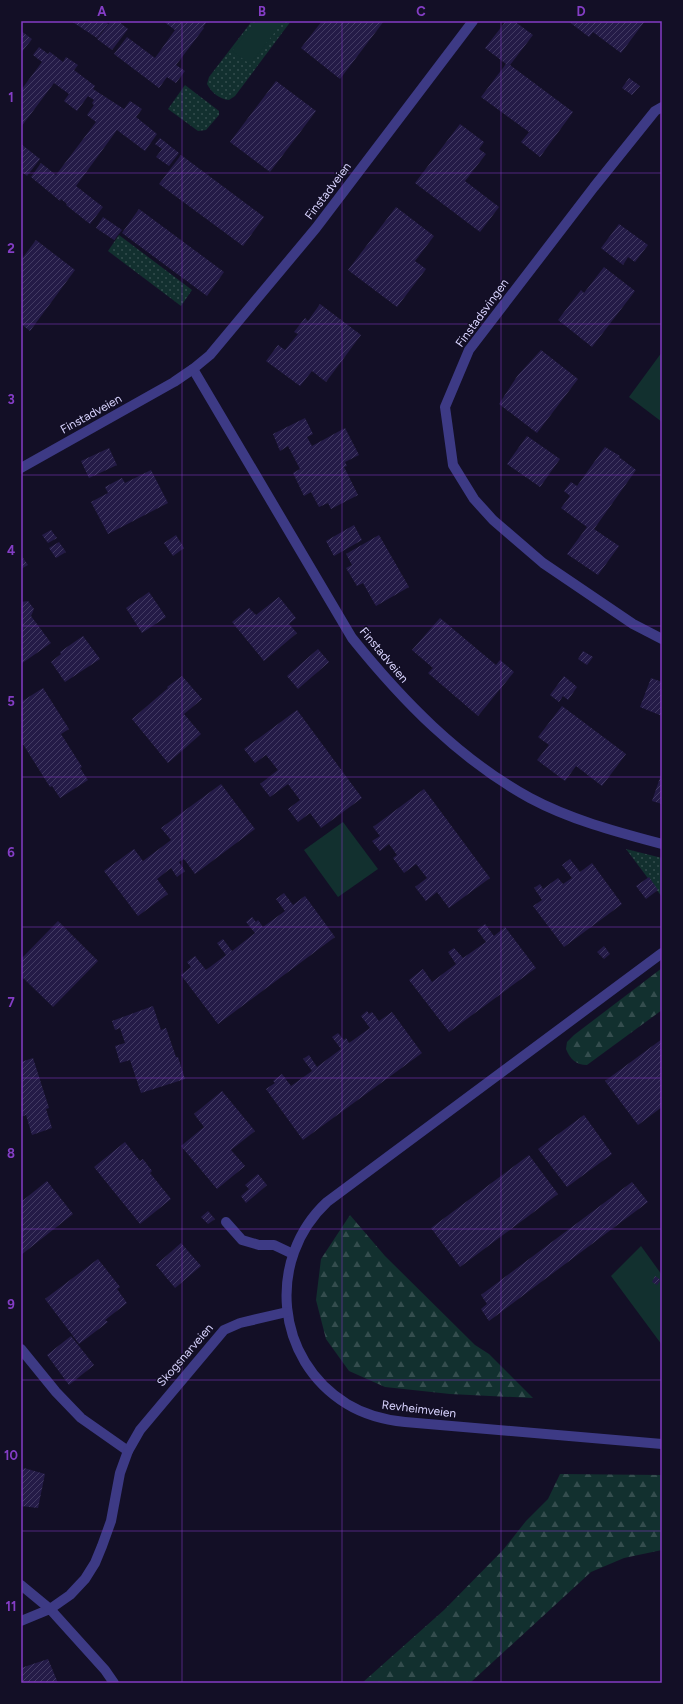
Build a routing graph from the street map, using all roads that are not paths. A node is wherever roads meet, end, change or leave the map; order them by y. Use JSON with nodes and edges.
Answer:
{"nodes":[{"id":1,"x":473,"y":21,"type":"edge"},
{"id":2,"x":662,"y":101,"type":"edge"},
{"id":3,"x":658,"y":109,"type":"edge"},
{"id":4,"x":194,"y":369,"type":"junction"},
{"id":5,"x":21,"y":468,"type":"edge"},
{"id":6,"x":662,"y":639,"type":"edge"},
{"id":7,"x":662,"y":844,"type":"edge"},
{"id":8,"x":662,"y":953,"type":"edge"},
{"id":9,"x":226,"y":1222,"type":"dead end"},
{"id":10,"x":293,"y":1254,"type":"junction"},
{"id":11,"x":287,"y":1312,"type":"junction"},
{"id":12,"x":21,"y":1349,"type":"edge"},
{"id":13,"x":662,"y":1444,"type":"edge"},
{"id":14,"x":128,"y":1451,"type":"junction"},
{"id":15,"x":21,"y":1585,"type":"edge"},
{"id":16,"x":50,"y":1609,"type":"junction"},
{"id":17,"x":21,"y":1621,"type":"edge"},
{"id":18,"x":114,"y":1683,"type":"edge"}],
"edges":[{"from":1,"to":4,"type":"street","name":"Finstadveien"},
{"from":2,"to":3,"type":"street","name":"Finstadsvingen"},
{"from":3,"to":6,"type":"street","name":"Finstadsvingen"},
{"from":4,"to":5,"type":"street","name":"Finstadveien"},
{"from":4,"to":7,"type":"street","name":"Finstadveien"},
{"from":8,"to":10,"type":"street","name":"Revheimveien"},
{"from":9,"to":10,"type":"street"},
{"from":10,"to":11,"type":"street","name":"Revheimveien"},
{"from":11,"to":13,"type":"street","name":"Revheimveien"},
{"from":11,"to":14,"type":"street","name":"Skogsnarveien"},
{"from":12,"to":14,"type":"street"},
{"from":14,"to":16,"type":"street","name":"Skogsnarveien"},
{"from":15,"to":16,"type":"street"},
{"from":16,"to":17,"type":"street","name":"Skogsnarveien"},
{"from":16,"to":18,"type":"street"}]}
